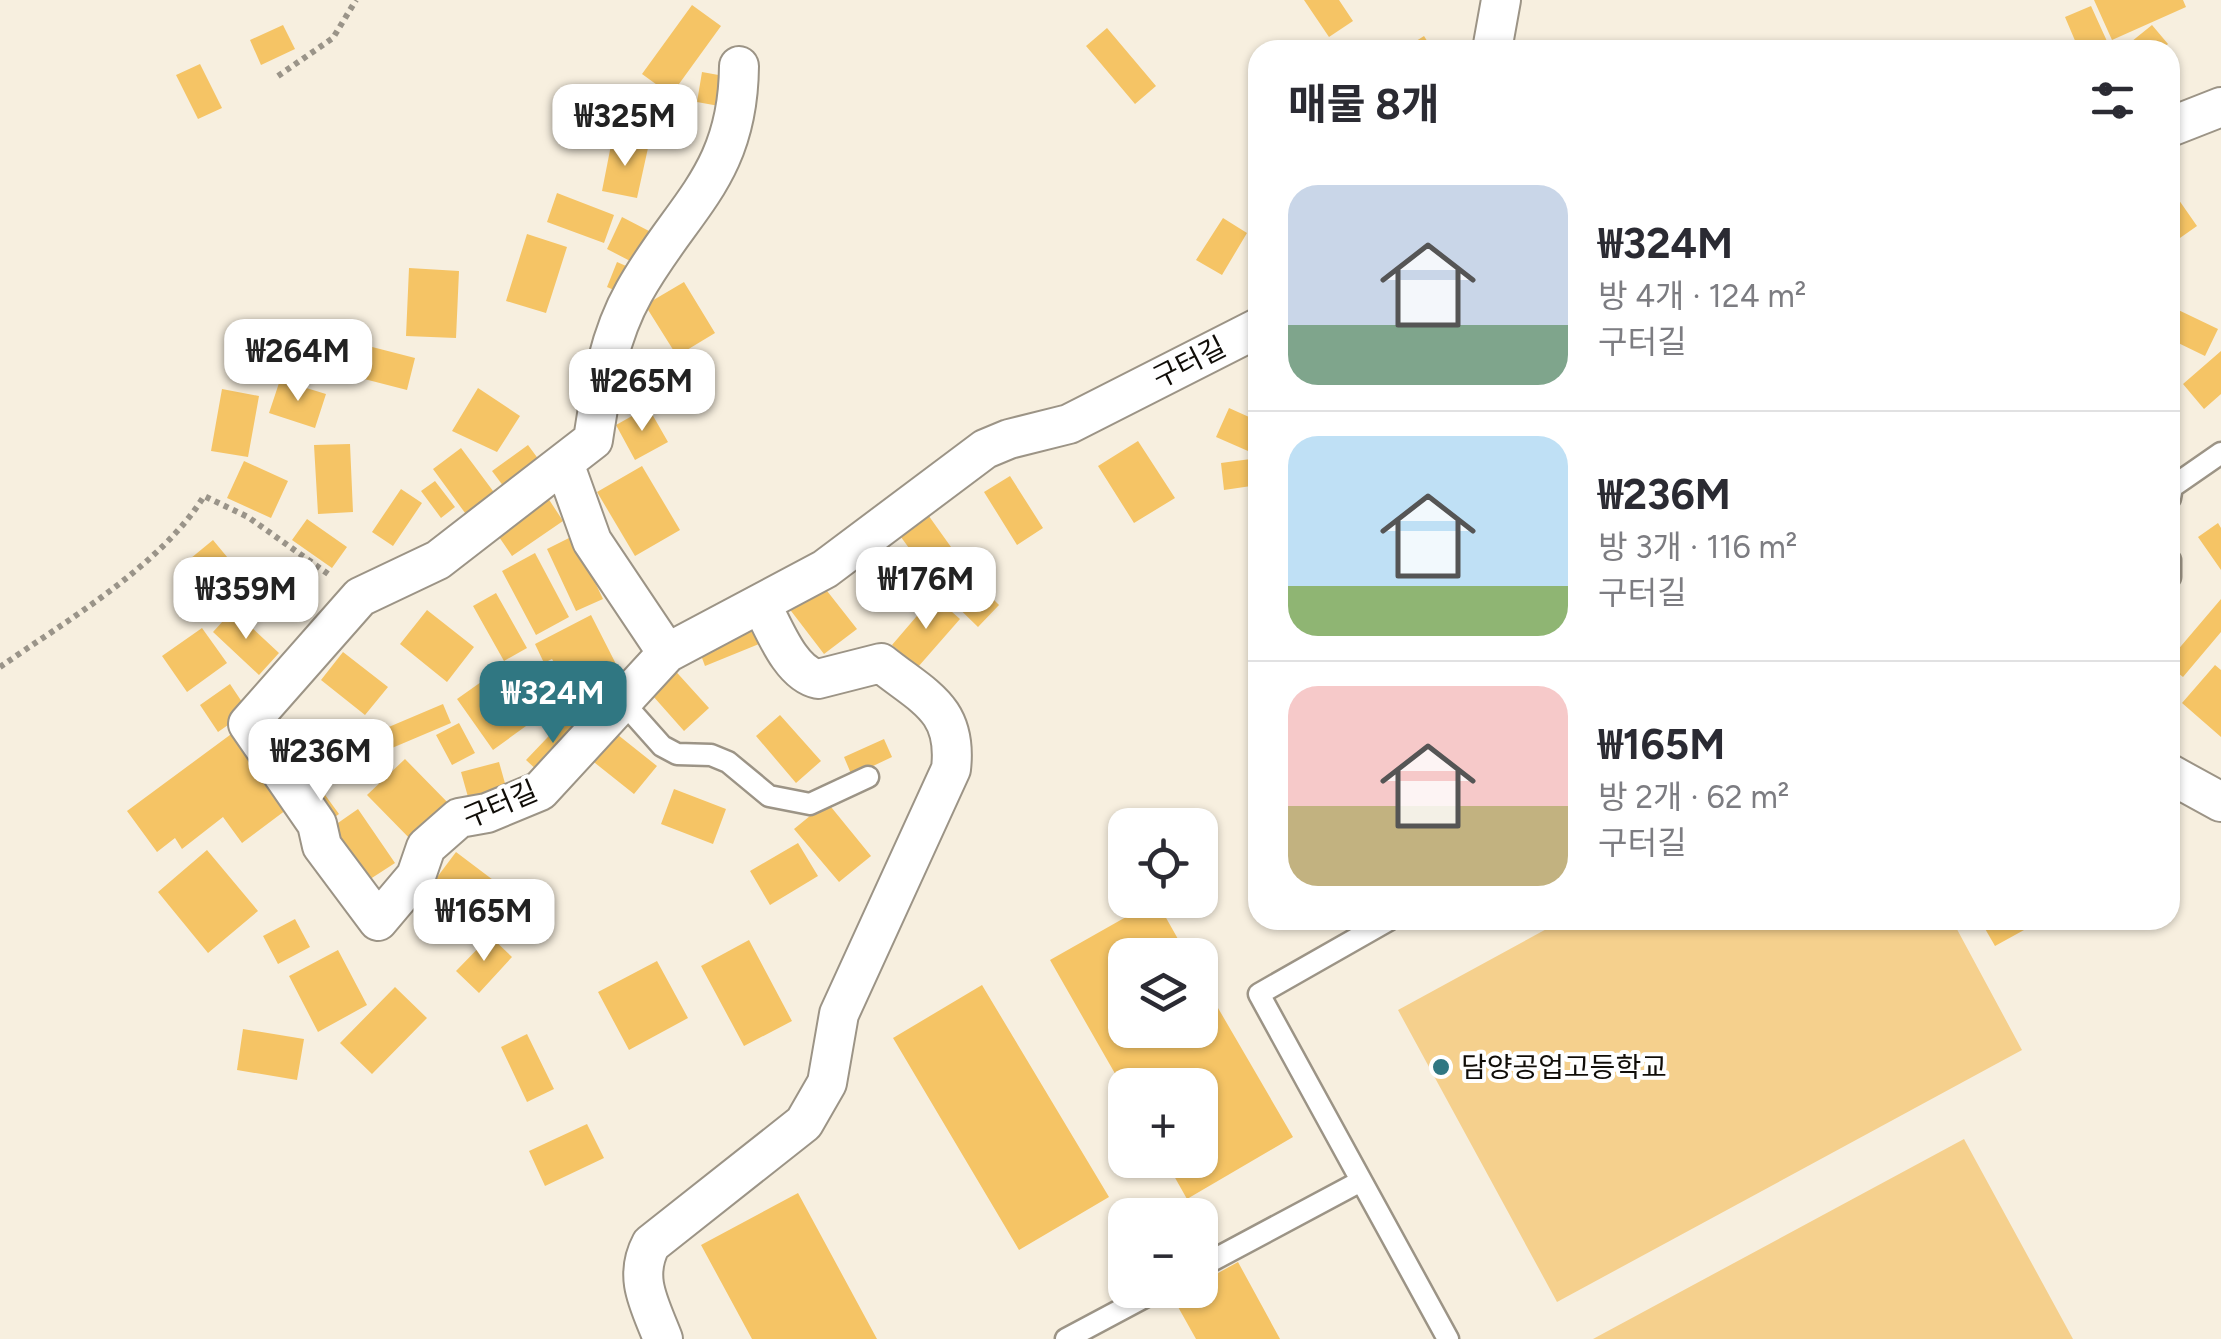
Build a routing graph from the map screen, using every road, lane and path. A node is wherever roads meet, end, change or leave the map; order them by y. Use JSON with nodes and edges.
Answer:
{"nodes":[{"id":1,"x":356,"y":0,"type":"edge"},
{"id":2,"x":1500,"y":0,"type":"edge"},
{"id":3,"x":1494,"y":40,"type":"edge"},
{"id":4,"x":738,"y":66,"type":"dead end"},
{"id":5,"x":278,"y":76,"type":"dead end"},
{"id":6,"x":2221,"y":107,"type":"edge"},
{"id":7,"x":2180,"y":123,"type":"edge"},
{"id":8,"x":1248,"y":333,"type":"edge"},
{"id":9,"x":2221,"y":453,"type":"edge"},
{"id":10,"x":564,"y":463,"type":"junction"},
{"id":11,"x":2180,"y":481,"type":"edge"},
{"id":12,"x":360,"y":597,"type":"junction"},
{"id":13,"x":761,"y":604,"type":"junction"},
{"id":14,"x":668,"y":653,"type":"junction"},
{"id":15,"x":0,"y":667,"type":"edge"},
{"id":16,"x":621,"y":700,"type":"junction"},
{"id":17,"x":868,"y":776,"type":"dead end"},
{"id":18,"x":2180,"y":779,"type":"edge"},
{"id":19,"x":2221,"y":802,"type":"edge"},
{"id":20,"x":1372,"y":930,"type":"edge"},
{"id":21,"x":1360,"y":1181,"type":"junction"},
{"id":22,"x":1218,"y":1257,"type":"edge"},
{"id":23,"x":1124,"y":1308,"type":"edge"},
{"id":24,"x":663,"y":1339,"type":"edge"},
{"id":25,"x":1066,"y":1339,"type":"edge"},
{"id":26,"x":1448,"y":1339,"type":"edge"}],
"edges":[{"from":1,"to":5,"type":"path"},
{"from":2,"to":3,"type":"street"},
{"from":4,"to":10,"type":"street","name":"구터길"},
{"from":6,"to":7,"type":"street"},
{"from":8,"to":13,"type":"street","name":"구터길"},
{"from":9,"to":11,"type":"lane"},
{"from":10,"to":12,"type":"street","name":"구터길"},
{"from":10,"to":14,"type":"street"},
{"from":12,"to":15,"type":"path"},
{"from":12,"to":16,"type":"street","name":"구터길"},
{"from":13,"to":14,"type":"street","name":"구터길"},
{"from":13,"to":24,"type":"street"},
{"from":14,"to":16,"type":"street","name":"구터길"},
{"from":16,"to":17,"type":"lane"},
{"from":18,"to":19,"type":"street"},
{"from":20,"to":21,"type":"lane"},
{"from":21,"to":22,"type":"lane"},
{"from":21,"to":26,"type":"lane"},
{"from":23,"to":25,"type":"lane"}]}
